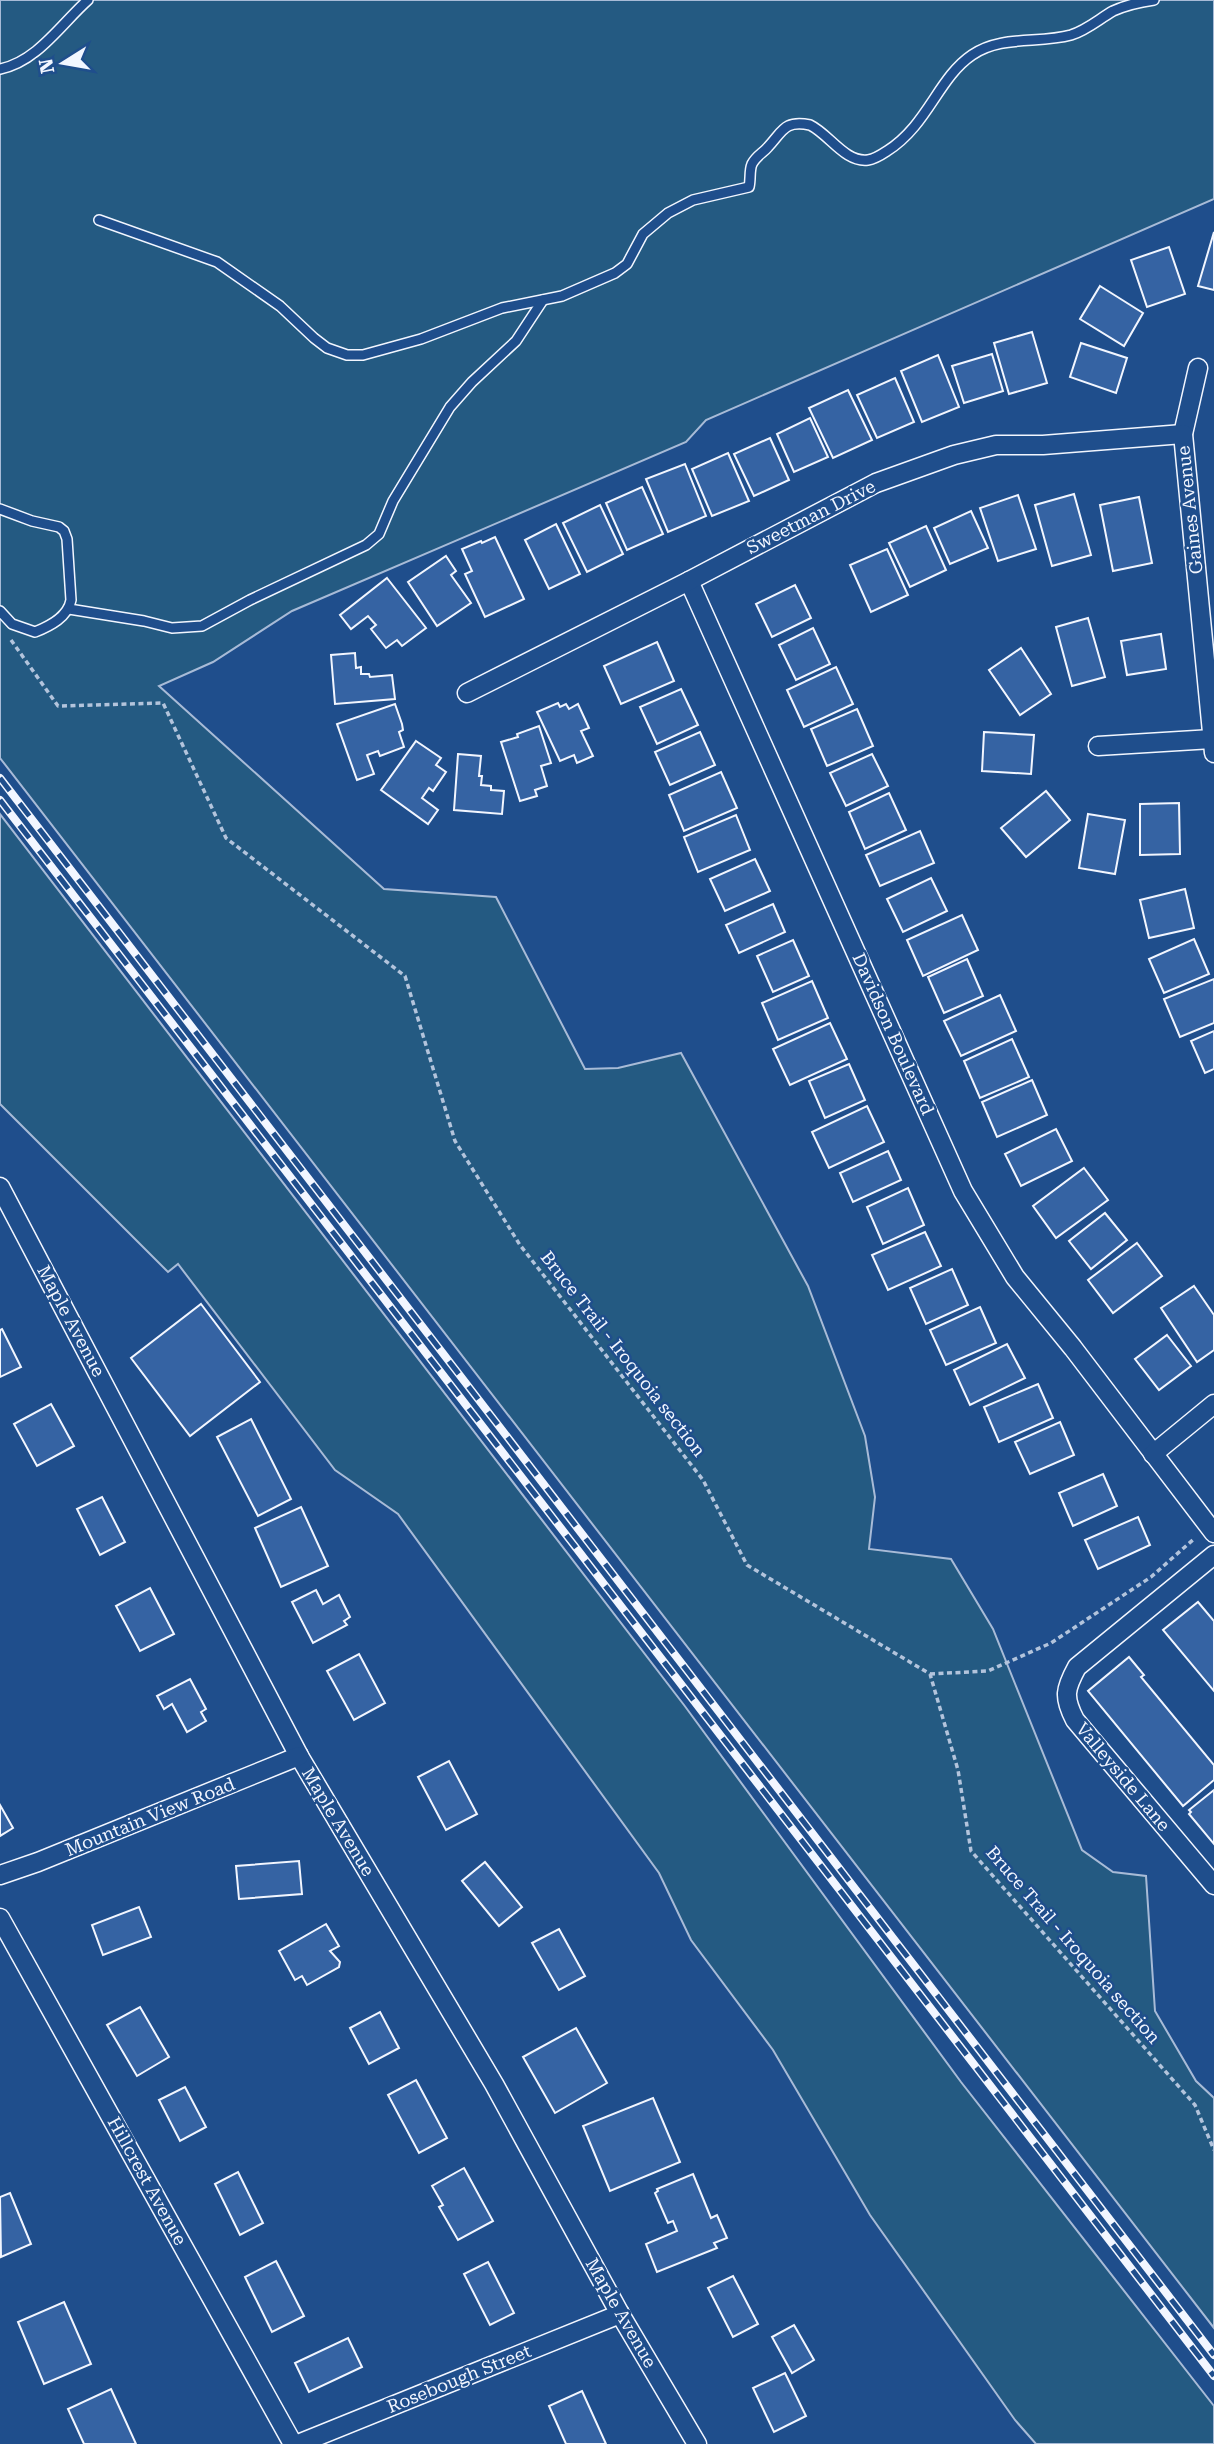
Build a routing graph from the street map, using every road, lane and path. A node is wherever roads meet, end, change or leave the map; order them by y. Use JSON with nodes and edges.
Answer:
{"nodes":[{"id":1,"x":88,"y":0,"type":"edge"},
{"id":2,"x":1154,"y":0,"type":"edge"},
{"id":3,"x":1,"y":70,"type":"edge"},
{"id":4,"x":99,"y":220,"type":"dead end"},
{"id":5,"x":543,"y":300,"type":"junction"},
{"id":6,"x":1198,"y":368,"type":"dead end"},
{"id":7,"x":1183,"y":434,"type":"junction"},
{"id":8,"x":0,"y":509,"type":"edge"},
{"id":9,"x":689,"y":581,"type":"junction"},
{"id":10,"x":69,"y":609,"type":"junction"},
{"id":11,"x":0,"y":611,"type":"edge"},
{"id":12,"x":7,"y":634,"type":"dead end"},
{"id":13,"x":467,"y":693,"type":"dead end"},
{"id":14,"x":1098,"y":746,"type":"dead end"},
{"id":15,"x":1213,"y":746,"type":"edge"},
{"id":16,"x":0,"y":1187,"type":"edge"},
{"id":17,"x":1214,"y":1404,"type":"edge"},
{"id":18,"x":1153,"y":1454,"type":"junction"},
{"id":19,"x":1211,"y":1529,"type":"edge"},
{"id":20,"x":1214,"y":1555,"type":"edge"},
{"id":21,"x":930,"y":1674,"type":"junction"},
{"id":22,"x":299,"y":1756,"type":"junction"},
{"id":23,"x":0,"y":1875,"type":"edge"},
{"id":24,"x":1214,"y":1885,"type":"edge"},
{"id":25,"x":0,"y":1918,"type":"edge"},
{"id":26,"x":1214,"y":2150,"type":"edge"},
{"id":27,"x":620,"y":2314,"type":"junction"},
{"id":28,"x":296,"y":2444,"type":"edge"},
{"id":29,"x":697,"y":2444,"type":"edge"}],
"edges":[{"from":1,"to":3,"type":"lane"},
{"from":2,"to":5,"type":"lane"},
{"from":4,"to":5,"type":"lane"},
{"from":5,"to":10,"type":"lane"},
{"from":6,"to":7,"type":"street","name":"Gaines Avenue"},
{"from":7,"to":9,"type":"street","name":"Sweetman Drive"},
{"from":7,"to":15,"type":"street","name":"Gaines Avenue"},
{"from":8,"to":10,"type":"lane"},
{"from":9,"to":13,"type":"street","name":"Sweetman Drive"},
{"from":9,"to":18,"type":"street","name":"Davidson Boulevard"},
{"from":10,"to":11,"type":"lane"},
{"from":12,"to":21,"type":"path","name":"Bruce Trail - Iroquoia section"},
{"from":14,"to":15,"type":"street"},
{"from":16,"to":22,"type":"street","name":"Maple Avenue"},
{"from":17,"to":18,"type":"street"},
{"from":18,"to":19,"type":"street","name":"Davidson Boulevard"},
{"from":19,"to":21,"type":"path"},
{"from":20,"to":24,"type":"street","name":"Valleyside Lane"},
{"from":21,"to":26,"type":"path","name":"Bruce Trail - Iroquoia section"},
{"from":22,"to":23,"type":"street","name":"Mountain View Road"},
{"from":22,"to":27,"type":"street","name":"Maple Avenue"},
{"from":25,"to":28,"type":"street","name":"Hillcrest Avenue"},
{"from":27,"to":28,"type":"street","name":"Rosebough Street"},
{"from":27,"to":29,"type":"street","name":"Maple Avenue"}]}
